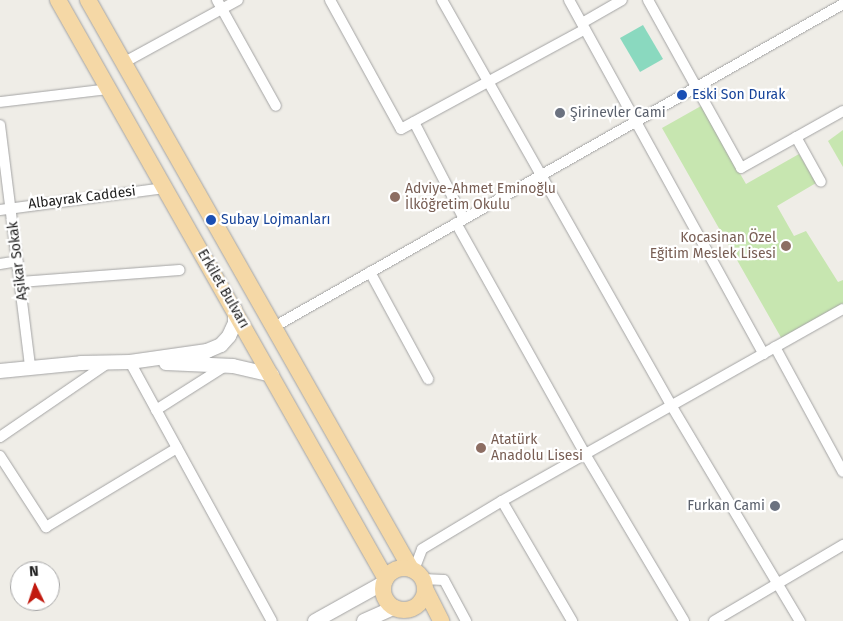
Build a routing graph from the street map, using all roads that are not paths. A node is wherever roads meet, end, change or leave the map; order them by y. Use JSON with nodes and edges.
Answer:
{"nodes":[{"id":1,"x":58,"y":0,"type":"edge"},
{"id":2,"x":88,"y":0,"type":"edge"},
{"id":3,"x":238,"y":0,"type":"edge"},
{"id":4,"x":330,"y":0,"type":"edge"},
{"id":5,"x":442,"y":0,"type":"edge"},
{"id":6,"x":569,"y":0,"type":"edge"},
{"id":7,"x":622,"y":0,"type":"edge"},
{"id":8,"x":648,"y":0,"type":"edge"},
{"id":9,"x":219,"y":4,"type":"edge"},
{"id":10,"x":843,"y":4,"type":"edge"},
{"id":11,"x":584,"y":26,"type":"junction"},
{"id":12,"x":123,"y":63,"type":"junction"},
{"id":13,"x":488,"y":82,"type":"junction"},
{"id":14,"x":696,"y":87,"type":"junction"},
{"id":15,"x":108,"y":89,"type":"junction"},
{"id":16,"x":0,"y":102,"type":"edge"},
{"id":17,"x":276,"y":106,"type":"dead end"},
{"id":18,"x":842,"y":113,"type":"edge"},
{"id":19,"x":414,"y":122,"type":"junction"},
{"id":20,"x":635,"y":122,"type":"junction"},
{"id":21,"x":0,"y":125,"type":"edge"},
{"id":22,"x":796,"y":137,"type":"junction"},
{"id":23,"x":540,"y":175,"type":"junction"},
{"id":24,"x":821,"y":182,"type":"dead end"},
{"id":25,"x":165,"y":188,"type":"junction"},
{"id":26,"x":12,"y":206,"type":"junction"},
{"id":27,"x":0,"y":210,"type":"edge"},
{"id":28,"x":460,"y":221,"type":"junction"},
{"id":29,"x":18,"y":261,"type":"junction"},
{"id":30,"x":0,"y":264,"type":"edge"},
{"id":31,"x":180,"y":270,"type":"dead end"},
{"id":32,"x":370,"y":272,"type":"junction"},
{"id":33,"x":20,"y":282,"type":"junction"},
{"id":34,"x":843,"y":309,"type":"edge"},
{"id":35,"x":235,"y":310,"type":"junction"},
{"id":36,"x":272,"y":328,"type":"junction"},
{"id":37,"x":775,"y":347,"type":"junction"},
{"id":38,"x":764,"y":354,"type":"junction"},
{"id":39,"x":108,"y":362,"type":"junction"},
{"id":40,"x":130,"y":362,"type":"junction"},
{"id":41,"x":225,"y":366,"type":"junction"},
{"id":42,"x":30,"y":367,"type":"junction"},
{"id":43,"x":0,"y":371,"type":"edge"},
{"id":44,"x":272,"y":375,"type":"junction"},
{"id":45,"x":428,"y":379,"type":"dead end"},
{"id":46,"x":672,"y":405,"type":"junction"},
{"id":47,"x":156,"y":410,"type":"junction"},
{"id":48,"x":0,"y":437,"type":"edge"},
{"id":49,"x":177,"y":448,"type":"junction"},
{"id":50,"x":585,"y":454,"type":"junction"},
{"id":51,"x":0,"y":456,"type":"edge"},
{"id":52,"x":843,"y":472,"type":"edge"},
{"id":53,"x":502,"y":501,"type":"junction"},
{"id":54,"x":843,"y":546,"type":"edge"},
{"id":55,"x":418,"y":577,"type":"junction"},
{"id":56,"x":385,"y":581,"type":"junction"},
{"id":57,"x":778,"y":584,"type":"junction"},
{"id":58,"x":399,"y":612,"type":"edge"},
{"id":59,"x":272,"y":621,"type":"edge"},
{"id":60,"x":315,"y":621,"type":"edge"},
{"id":61,"x":364,"y":621,"type":"edge"},
{"id":62,"x":441,"y":621,"type":"edge"},
{"id":63,"x":466,"y":621,"type":"edge"},
{"id":64,"x":572,"y":621,"type":"edge"},
{"id":65,"x":684,"y":621,"type":"edge"},
{"id":66,"x":714,"y":621,"type":"edge"},
{"id":67,"x":800,"y":621,"type":"edge"}],
"edges":[{"from":1,"to":15,"type":"main road","name":"Erkilet Bulvarı"},
{"from":2,"to":12,"type":"main road","name":"Erkilet Bulvarı"},
{"from":3,"to":9,"type":"street"},
{"from":4,"to":19,"type":"street"},
{"from":5,"to":13,"type":"street"},
{"from":6,"to":11,"type":"street"},
{"from":7,"to":11,"type":"street"},
{"from":8,"to":14,"type":"street"},
{"from":9,"to":12,"type":"street"},
{"from":9,"to":17,"type":"street"},
{"from":10,"to":14,"type":"street"},
{"from":11,"to":13,"type":"street"},
{"from":11,"to":20,"type":"street"},
{"from":12,"to":36,"type":"main road","name":"Erkilet Bulvarı"},
{"from":13,"to":19,"type":"street"},
{"from":13,"to":23,"type":"street"},
{"from":14,"to":20,"type":"street"},
{"from":14,"to":22,"type":"street"},
{"from":15,"to":16,"type":"street"},
{"from":15,"to":25,"type":"main road","name":"Erkilet Bulvarı"},
{"from":18,"to":22,"type":"street"},
{"from":19,"to":28,"type":"street"},
{"from":20,"to":23,"type":"street"},
{"from":20,"to":38,"type":"street"},
{"from":21,"to":26,"type":"street","name":"Aşikar Sokak"},
{"from":22,"to":24,"type":"street"},
{"from":23,"to":28,"type":"street"},
{"from":23,"to":46,"type":"street"},
{"from":25,"to":26,"type":"street","name":"Albayrak Caddesi"},
{"from":25,"to":35,"type":"main road","name":"Erkilet Bulvarı"},
{"from":26,"to":27,"type":"street","name":"Albayrak Caddesi"},
{"from":26,"to":29,"type":"street","name":"Aşikar Sokak"},
{"from":28,"to":32,"type":"street"},
{"from":28,"to":50,"type":"street"},
{"from":29,"to":30,"type":"street"},
{"from":29,"to":33,"type":"street","name":"Aşikar Sokak"},
{"from":31,"to":33,"type":"street"},
{"from":32,"to":36,"type":"street"},
{"from":32,"to":45,"type":"street"},
{"from":33,"to":42,"type":"street","name":"Aşikar Sokak"},
{"from":34,"to":37,"type":"street"},
{"from":35,"to":40,"type":"street"},
{"from":35,"to":44,"type":"main road","name":"Erkilet Bulvarı"},
{"from":36,"to":55,"type":"main road","name":"Erkilet Bulvarı"},
{"from":37,"to":38,"type":"street"},
{"from":37,"to":52,"type":"street"},
{"from":38,"to":46,"type":"street"},
{"from":39,"to":40,"type":"street"},
{"from":39,"to":42,"type":"street"},
{"from":39,"to":48,"type":"street"},
{"from":40,"to":41,"type":"street"},
{"from":40,"to":47,"type":"street"},
{"from":41,"to":44,"type":"street"},
{"from":41,"to":47,"type":"street"},
{"from":42,"to":43,"type":"street"},
{"from":44,"to":56,"type":"main road","name":"Erkilet Bulvarı"},
{"from":46,"to":50,"type":"street"},
{"from":46,"to":57,"type":"street"},
{"from":47,"to":49,"type":"street"},
{"from":49,"to":51,"type":"street"},
{"from":49,"to":59,"type":"street"},
{"from":50,"to":53,"type":"street"},
{"from":50,"to":65,"type":"street"},
{"from":53,"to":55,"type":"street"},
{"from":53,"to":64,"type":"street"},
{"from":54,"to":57,"type":"street"},
{"from":55,"to":56,"type":"main road"},
{"from":55,"to":58,"type":"main road"},
{"from":55,"to":62,"type":"main road","name":"Erkilet Bulvarı"},
{"from":55,"to":63,"type":"street"},
{"from":56,"to":58,"type":"main road"},
{"from":56,"to":60,"type":"street"},
{"from":57,"to":66,"type":"street"},
{"from":57,"to":67,"type":"street"},
{"from":58,"to":61,"type":"street"}]}
